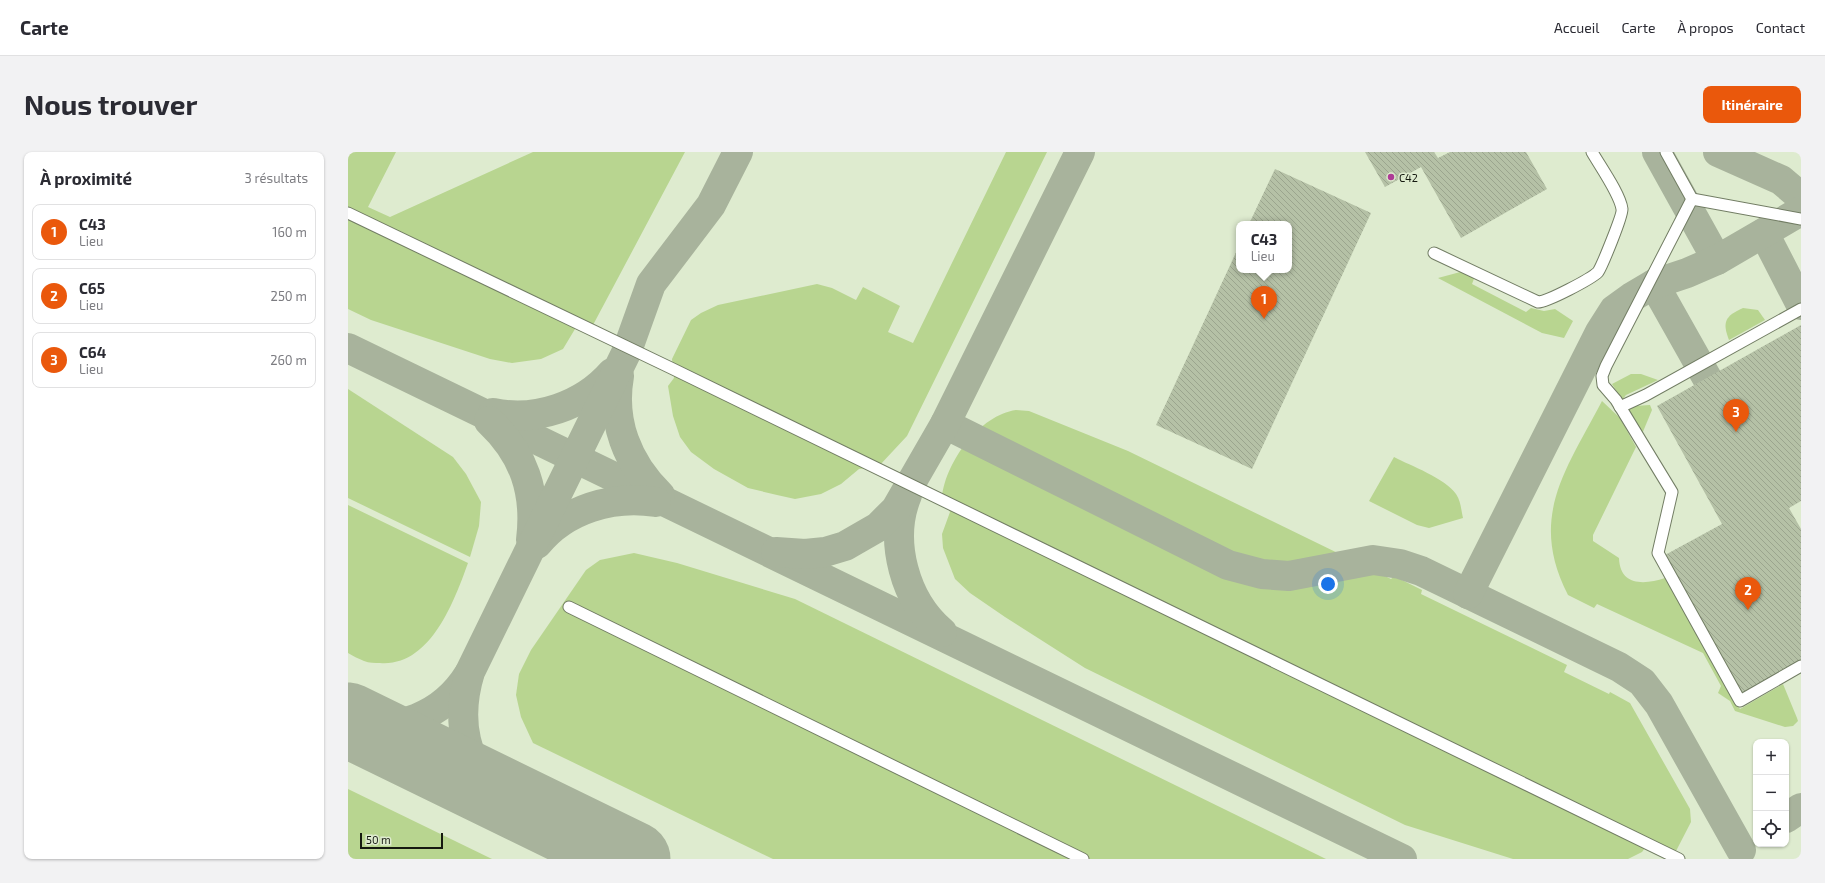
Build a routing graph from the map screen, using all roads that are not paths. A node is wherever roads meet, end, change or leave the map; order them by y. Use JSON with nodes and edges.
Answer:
{"nodes":[{"id":1,"x":1592,"y":152,"type":"edge"},
{"id":2,"x":1666,"y":152,"type":"edge"},
{"id":3,"x":1692,"y":199,"type":"junction"},
{"id":4,"x":348,"y":213,"type":"edge"},
{"id":5,"x":1801,"y":219,"type":"edge"},
{"id":6,"x":1434,"y":253,"type":"dead end"},
{"id":7,"x":1801,"y":309,"type":"edge"},
{"id":8,"x":1620,"y":407,"type":"junction"},
{"id":9,"x":569,"y":607,"type":"dead end"},
{"id":10,"x":1801,"y":666,"type":"edge"},
{"id":11,"x":1083,"y":859,"type":"edge"},
{"id":12,"x":1679,"y":859,"type":"edge"}],
"edges":[{"from":1,"to":6,"type":"lane"},
{"from":2,"to":3,"type":"lane"},
{"from":3,"to":5,"type":"lane"},
{"from":3,"to":8,"type":"lane"},
{"from":4,"to":12,"type":"lane"},
{"from":7,"to":8,"type":"lane"},
{"from":8,"to":10,"type":"lane"},
{"from":9,"to":11,"type":"lane"}]}
